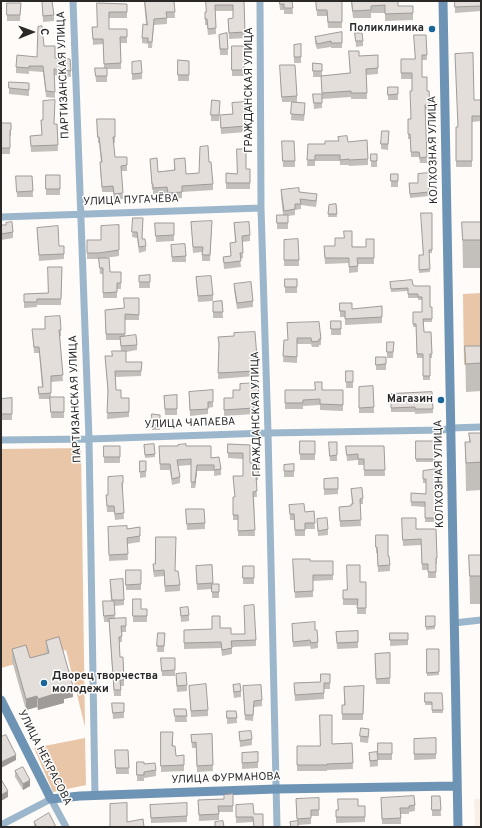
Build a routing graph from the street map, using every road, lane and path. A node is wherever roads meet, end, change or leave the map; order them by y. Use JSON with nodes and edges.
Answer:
{"nodes":[{"id":1,"x":73,"y":1,"type":"edge"},
{"id":2,"x":260,"y":1,"type":"edge"},
{"id":3,"x":442,"y":1,"type":"edge"},
{"id":4,"x":261,"y":208,"type":"junction"},
{"id":5,"x":80,"y":214,"type":"junction"},
{"id":6,"x":1,"y":217,"type":"edge"},
{"id":7,"x":481,"y":427,"type":"edge"},
{"id":8,"x":451,"y":428,"type":"junction"},
{"id":9,"x":268,"y":432,"type":"junction"},
{"id":10,"x":89,"y":439,"type":"junction"},
{"id":11,"x":1,"y":440,"type":"edge"},
{"id":12,"x":481,"y":620,"type":"edge"},
{"id":13,"x":454,"y":623,"type":"junction"},
{"id":14,"x":1,"y":700,"type":"edge"},
{"id":15,"x":458,"y":786,"type":"junction"},
{"id":16,"x":276,"y":789,"type":"junction"},
{"id":17,"x":95,"y":796,"type":"junction"},
{"id":18,"x":51,"y":799,"type":"junction"},
{"id":19,"x":1,"y":825,"type":"edge"},
{"id":20,"x":66,"y":827,"type":"edge"},
{"id":21,"x":277,"y":827,"type":"edge"},
{"id":22,"x":458,"y":827,"type":"edge"}],
"edges":[{"from":1,"to":5,"type":"street","name":"ПАРТИЗАНСКАЯ УЛИЦА"},
{"from":2,"to":4,"type":"street","name":"ГРАЖДАНСКАЯ УЛИЦА"},
{"from":3,"to":8,"type":"street","name":"КОЛХОЗНАЯ УЛИЦА"},
{"from":4,"to":5,"type":"street","name":"УЛИЦА ПУГАЧЁВА"},
{"from":4,"to":9,"type":"street","name":"ГРАЖДАНСКАЯ УЛИЦА"},
{"from":5,"to":6,"type":"street","name":"УЛИЦА ПУГАЧЁВА"},
{"from":5,"to":10,"type":"street","name":"ПАРТИЗАНСКАЯ УЛИЦА"},
{"from":7,"to":8,"type":"street","name":"УЛИЦА ЧАПАЕВА"},
{"from":8,"to":9,"type":"street","name":"УЛИЦА ЧАПАЕВА"},
{"from":8,"to":13,"type":"street","name":"КОЛХОЗНАЯ УЛИЦА"},
{"from":9,"to":10,"type":"street","name":"УЛИЦА ЧАПАЕВА"},
{"from":9,"to":16,"type":"street","name":"ГРАЖДАНСКАЯ УЛИЦА"},
{"from":10,"to":11,"type":"street","name":"УЛИЦА ЧАПАЕВА"},
{"from":10,"to":17,"type":"street","name":"ПАРТИЗАНСКАЯ УЛИЦА"},
{"from":12,"to":13,"type":"street"},
{"from":13,"to":15,"type":"street","name":"КОЛХОЗНАЯ УЛИЦА"},
{"from":14,"to":18,"type":"street","name":"УЛИЦА НЕКРАСОВА"},
{"from":15,"to":16,"type":"street","name":"УЛИЦА ФУРМАНОВА"},
{"from":15,"to":22,"type":"street","name":"КОЛХОЗНАЯ УЛИЦА"},
{"from":16,"to":17,"type":"street","name":"УЛИЦА ФУРМАНОВА"},
{"from":16,"to":21,"type":"street","name":"ГРАЖДАНСКАЯ УЛИЦА"},
{"from":17,"to":18,"type":"street","name":"УЛИЦА ФУРМАНОВА"},
{"from":18,"to":19,"type":"street","name":"УЛИЦА ФУРМАНОВА"},
{"from":18,"to":20,"type":"street","name":"УЛИЦА НЕКРАСОВА"}]}
